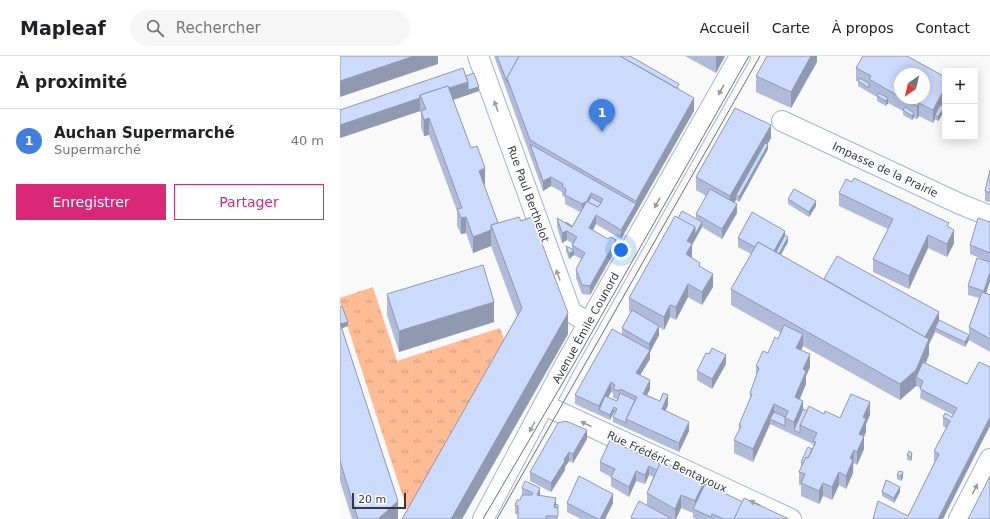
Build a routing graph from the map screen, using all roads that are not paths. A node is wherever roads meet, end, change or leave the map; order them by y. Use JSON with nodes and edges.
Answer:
{"nodes":[{"id":1,"x":478,"y":56,"type":"edge"},
{"id":2,"x":740,"y":56,"type":"edge"},
{"id":3,"x":782,"y":121,"type":"dead end"},
{"id":4,"x":990,"y":216,"type":"edge"},
{"id":5,"x":589,"y":323,"type":"junction"},
{"id":6,"x":544,"y":405,"type":"junction"},
{"id":7,"x":990,"y":459,"type":"edge"},
{"id":8,"x":483,"y":519,"type":"edge"},
{"id":9,"x":791,"y":519,"type":"edge"},
{"id":10,"x":959,"y":519,"type":"edge"}],
"edges":[{"from":5,"to":1,"type":"street","name":"Rue Paul Berthelot","one_way":true},
{"from":2,"to":5,"type":"street","name":"Avenue Émile Counord","one_way":true},
{"from":3,"to":4,"type":"street","name":"Impasse de la Prairie"},
{"from":5,"to":6,"type":"street","name":"Avenue Émile Counord"},
{"from":6,"to":8,"type":"street","name":"Avenue Émile Counord","one_way":true},
{"from":9,"to":6,"type":"street","name":"Rue Frédéric Bentayoux","one_way":true},
{"from":10,"to":7,"type":"street","one_way":true}]}
